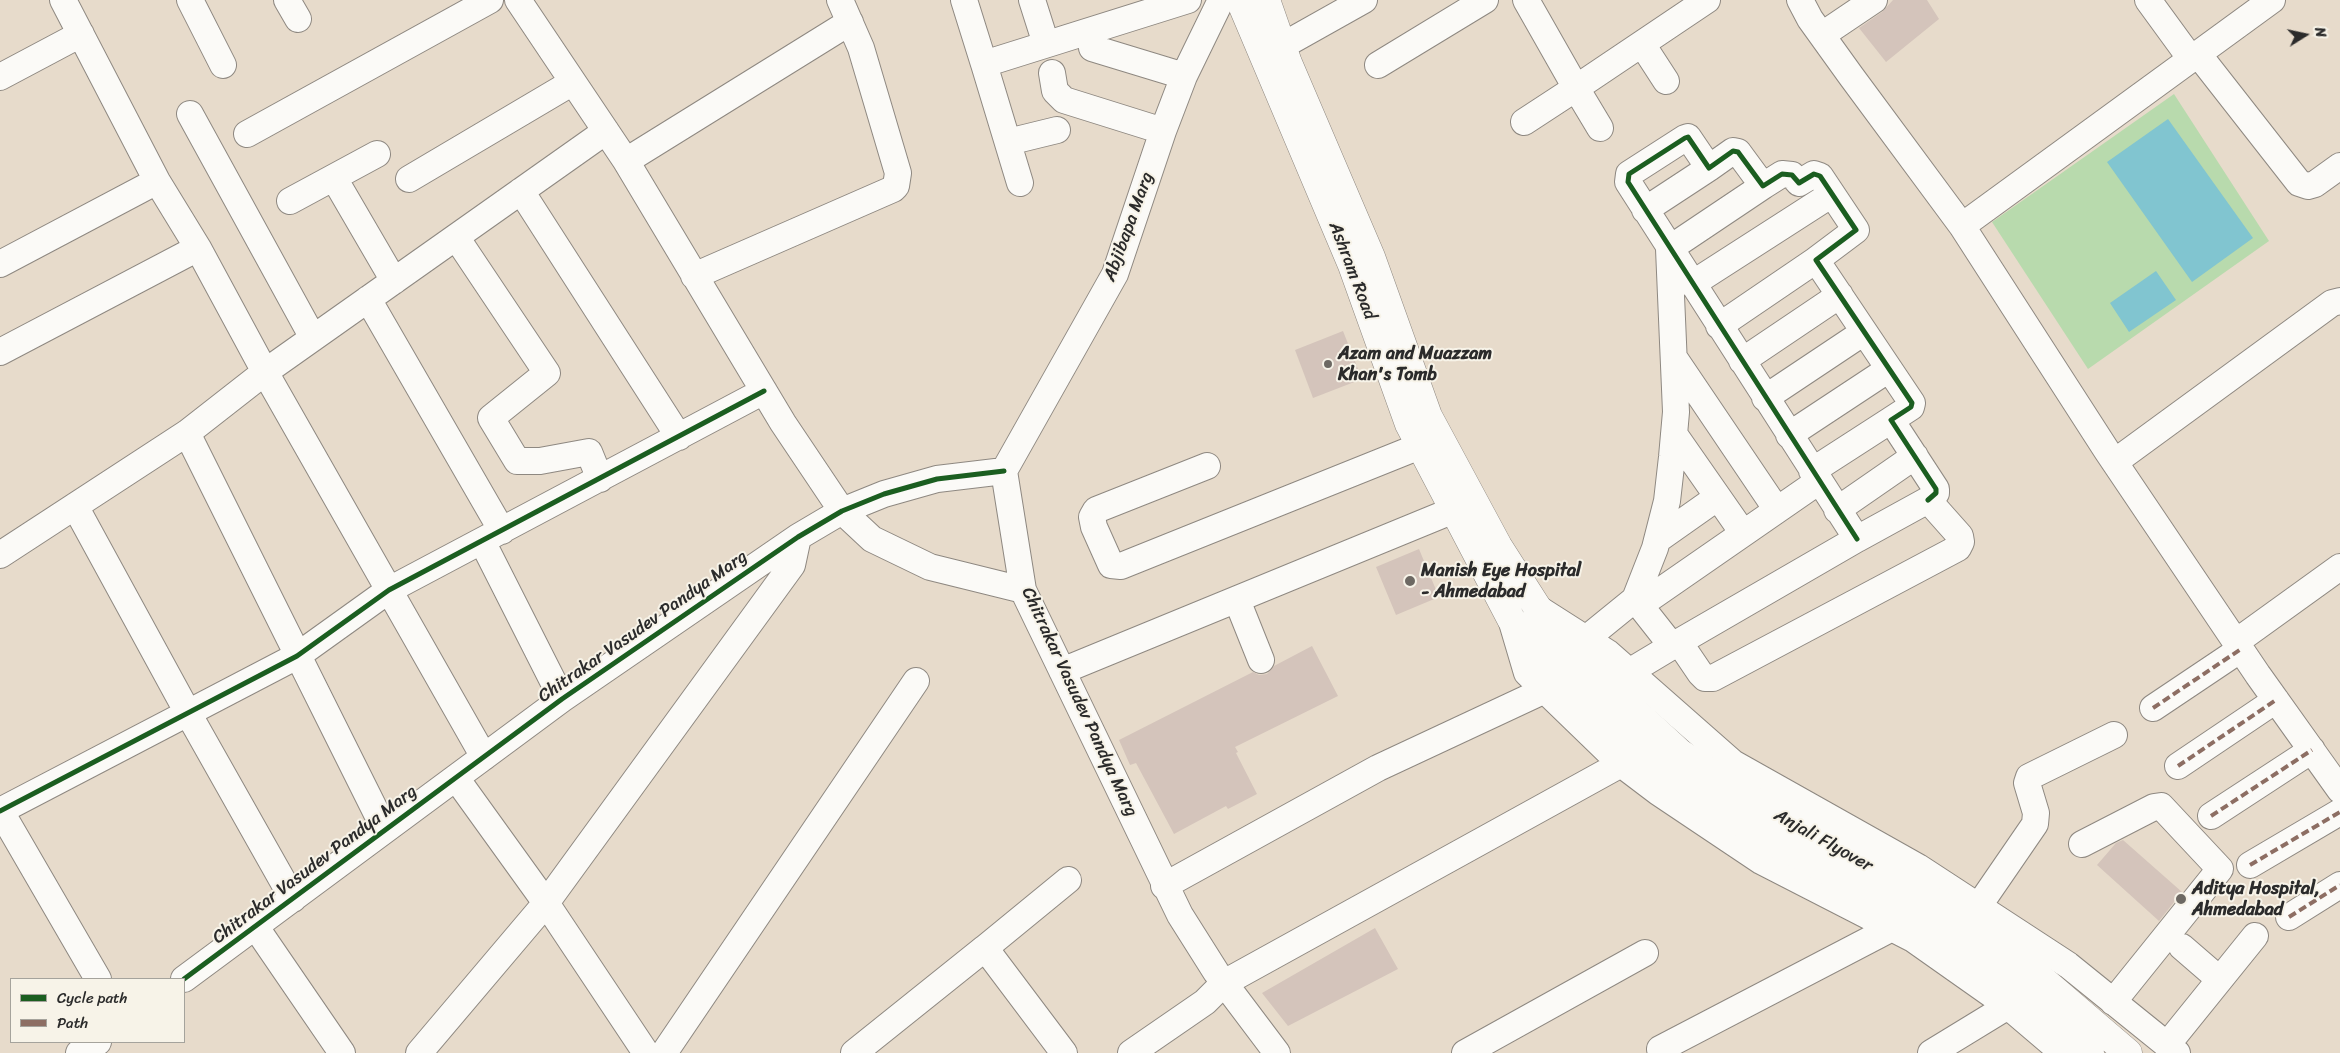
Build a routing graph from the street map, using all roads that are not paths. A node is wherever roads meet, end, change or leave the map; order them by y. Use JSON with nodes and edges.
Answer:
{"nodes":[{"id":1,"x":63,"y":0,"type":"edge"},
{"id":2,"x":190,"y":0,"type":"edge"},
{"id":3,"x":490,"y":0,"type":"edge"},
{"id":4,"x":518,"y":0,"type":"edge"},
{"id":5,"x":965,"y":0,"type":"edge"},
{"id":6,"x":1032,"y":0,"type":"edge"},
{"id":7,"x":1188,"y":0,"type":"edge"},
{"id":8,"x":1221,"y":0,"type":"edge"},
{"id":9,"x":1240,"y":0,"type":"edge"},
{"id":10,"x":1266,"y":0,"type":"edge"},
{"id":11,"x":1364,"y":0,"type":"edge"},
{"id":12,"x":1484,"y":0,"type":"edge"},
{"id":13,"x":1526,"y":0,"type":"edge"},
{"id":14,"x":1707,"y":0,"type":"edge"},
{"id":15,"x":1800,"y":0,"type":"edge"},
{"id":16,"x":1874,"y":0,"type":"edge"},
{"id":17,"x":2148,"y":0,"type":"edge"},
{"id":18,"x":2272,"y":0,"type":"edge"},
{"id":19,"x":845,"y":11,"type":"edge"},
{"id":20,"x":82,"y":34,"type":"junction"},
{"id":21,"x":1822,"y":35,"type":"junction"},
{"id":22,"x":1046,"y":44,"type":"junction"},
{"id":23,"x":1642,"y":44,"type":"junction"},
{"id":24,"x":1282,"y":46,"type":"junction"},
{"id":25,"x":1092,"y":48,"type":"dead end"},
{"id":26,"x":2194,"y":57,"type":"junction"},
{"id":27,"x":984,"y":64,"type":"junction"},
{"id":28,"x":223,"y":65,"type":"dead end"},
{"id":29,"x":1378,"y":65,"type":"dead end"},
{"id":30,"x":1052,"y":73,"type":"dead end"},
{"id":31,"x":1184,"y":76,"type":"junction"},
{"id":32,"x":0,"y":77,"type":"edge"},
{"id":33,"x":1666,"y":81,"type":"dead end"},
{"id":34,"x":573,"y":82,"type":"junction"},
{"id":35,"x":1576,"y":88,"type":"junction"},
{"id":36,"x":190,"y":114,"type":"dead end"},
{"id":37,"x":1524,"y":122,"type":"dead end"},
{"id":38,"x":1600,"y":128,"type":"dead end"},
{"id":39,"x":1058,"y":130,"type":"dead end"},
{"id":40,"x":606,"y":131,"type":"junction"},
{"id":41,"x":1163,"y":131,"type":"junction"},
{"id":42,"x":247,"y":134,"type":"dead end"},
{"id":43,"x":1008,"y":142,"type":"junction"},
{"id":44,"x":377,"y":154,"type":"dead end"},
{"id":45,"x":626,"y":160,"type":"junction"},
{"id":46,"x":2340,"y":166,"type":"edge"},
{"id":47,"x":1709,"y":168,"type":"junction"},
{"id":48,"x":334,"y":178,"type":"junction"},
{"id":49,"x":409,"y":179,"type":"dead end"},
{"id":50,"x":157,"y":182,"type":"junction"},
{"id":51,"x":1020,"y":183,"type":"dead end"},
{"id":52,"x":1763,"y":186,"type":"junction"},
{"id":53,"x":520,"y":191,"type":"junction"},
{"id":54,"x":1832,"y":194,"type":"junction"},
{"id":55,"x":290,"y":201,"type":"dead end"},
{"id":56,"x":1645,"y":210,"type":"junction"},
{"id":57,"x":1962,"y":226,"type":"junction"},
{"id":58,"x":456,"y":237,"type":"junction"},
{"id":59,"x":198,"y":248,"type":"junction"},
{"id":60,"x":1669,"y":249,"type":"junction"},
{"id":61,"x":1816,"y":260,"type":"junction"},
{"id":62,"x":0,"y":264,"type":"edge"},
{"id":63,"x":694,"y":276,"type":"junction"},
{"id":64,"x":394,"y":281,"type":"junction"},
{"id":65,"x":1692,"y":284,"type":"junction"},
{"id":66,"x":1840,"y":295,"type":"junction"},
{"id":67,"x":368,"y":299,"type":"junction"},
{"id":68,"x":2340,"y":301,"type":"edge"},
{"id":69,"x":1719,"y":326,"type":"junction"},
{"id":70,"x":1864,"y":332,"type":"junction"},
{"id":71,"x":313,"y":338,"type":"junction"},
{"id":72,"x":0,"y":352,"type":"edge"},
{"id":73,"x":1675,"y":359,"type":"junction"},
{"id":74,"x":1742,"y":362,"type":"junction"},
{"id":75,"x":1889,"y":369,"type":"junction"},
{"id":76,"x":265,"y":372,"type":"junction"},
{"id":77,"x":764,"y":391,"type":"junction"},
{"id":78,"x":1766,"y":398,"type":"junction"},
{"id":79,"x":1891,"y":420,"type":"junction"},
{"id":80,"x":187,"y":433,"type":"junction"},
{"id":81,"x":1674,"y":434,"type":"junction"},
{"id":82,"x":1790,"y":435,"type":"junction"},
{"id":83,"x":679,"y":437,"type":"junction"},
{"id":84,"x":1420,"y":446,"type":"junction"},
{"id":85,"x":1915,"y":456,"type":"junction"},
{"id":86,"x":2116,"y":461,"type":"junction"},
{"id":87,"x":1207,"y":466,"type":"dead end"},
{"id":88,"x":1004,"y":471,"type":"junction"},
{"id":89,"x":1816,"y":476,"type":"junction"},
{"id":90,"x":600,"y":479,"type":"junction"},
{"id":91,"x":1718,"y":497,"type":"junction"},
{"id":92,"x":1928,"y":500,"type":"junction"},
{"id":93,"x":76,"y":506,"type":"junction"},
{"id":94,"x":1454,"y":510,"type":"junction"},
{"id":95,"x":1777,"y":510,"type":"junction"},
{"id":96,"x":1838,"y":510,"type":"junction"},
{"id":97,"x":842,"y":511,"type":"junction"},
{"id":98,"x":1743,"y":533,"type":"junction"},
{"id":99,"x":492,"y":536,"type":"junction"},
{"id":100,"x":798,"y":537,"type":"junction"},
{"id":101,"x":1857,"y":539,"type":"junction"},
{"id":102,"x":1657,"y":540,"type":"junction"},
{"id":103,"x":1,"y":552,"type":"edge"},
{"id":104,"x":2340,"y":567,"type":"edge"},
{"id":105,"x":390,"y":590,"type":"junction"},
{"id":106,"x":1023,"y":590,"type":"junction"},
{"id":107,"x":1236,"y":600,"type":"junction"},
{"id":108,"x":1637,"y":602,"type":"junction"},
{"id":109,"x":1536,"y":607,"type":"joint"},
{"id":110,"x":1510,"y":619,"type":"joint"},
{"id":111,"x":1676,"y":644,"type":"junction"},
{"id":112,"x":2238,"y":645,"type":"junction"},
{"id":113,"x":1581,"y":647,"type":"junction"},
{"id":114,"x":297,"y":656,"type":"junction"},
{"id":115,"x":1261,"y":660,"type":"dead end"},
{"id":116,"x":1062,"y":671,"type":"junction"},
{"id":117,"x":1629,"y":672,"type":"junction"},
{"id":118,"x":1547,"y":678,"type":"junction"},
{"id":119,"x":916,"y":681,"type":"dead end"},
{"id":120,"x":562,"y":700,"type":"junction"},
{"id":121,"x":2276,"y":700,"type":"junction"},
{"id":122,"x":2153,"y":708,"type":"dead end"},
{"id":123,"x":188,"y":713,"type":"junction"},
{"id":124,"x":2114,"y":735,"type":"dead end"},
{"id":125,"x":2312,"y":750,"type":"junction"},
{"id":126,"x":484,"y":757,"type":"junction"},
{"id":127,"x":1621,"y":764,"type":"junction"},
{"id":128,"x":2178,"y":766,"type":"dead end"},
{"id":129,"x":456,"y":778,"type":"junction"},
{"id":130,"x":2340,"y":790,"type":"edge"},
{"id":131,"x":0,"y":810,"type":"edge"},
{"id":132,"x":2340,"y":812,"type":"edge"},
{"id":133,"x":2211,"y":816,"type":"dead end"},
{"id":134,"x":385,"y":830,"type":"junction"},
{"id":135,"x":2082,"y":844,"type":"dead end"},
{"id":136,"x":2250,"y":865,"type":"dead end"},
{"id":137,"x":1068,"y":880,"type":"dead end"},
{"id":138,"x":2340,"y":885,"type":"edge"},
{"id":139,"x":1164,"y":886,"type":"junction"},
{"id":140,"x":293,"y":899,"type":"junction"},
{"id":141,"x":546,"y":903,"type":"junction"},
{"id":142,"x":1978,"y":907,"type":"junction"},
{"id":143,"x":2288,"y":917,"type":"dead end"},
{"id":144,"x":255,"y":926,"type":"junction"},
{"id":145,"x":1892,"y":928,"type":"junction"},
{"id":146,"x":2255,"y":936,"type":"dead end"},
{"id":147,"x":2182,"y":947,"type":"dead end"},
{"id":148,"x":985,"y":948,"type":"junction"},
{"id":149,"x":1645,"y":952,"type":"dead end"},
{"id":150,"x":97,"y":978,"type":"edge"},
{"id":151,"x":185,"y":978,"type":"edge"},
{"id":152,"x":2219,"y":978,"type":"junction"},
{"id":153,"x":1224,"y":983,"type":"junction"},
{"id":154,"x":2113,"y":1002,"type":"junction"},
{"id":155,"x":2008,"y":1006,"type":"junction"},
{"id":156,"x":96,"y":1043,"type":"edge"},
{"id":157,"x":2172,"y":1049,"type":"edge"},
{"id":158,"x":1474,"y":1051,"type":"edge"},
{"id":159,"x":1658,"y":1052,"type":"edge"},
{"id":160,"x":79,"y":1053,"type":"edge"},
{"id":161,"x":342,"y":1053,"type":"edge"},
{"id":162,"x":419,"y":1053,"type":"edge"},
{"id":163,"x":646,"y":1053,"type":"edge"},
{"id":164,"x":664,"y":1053,"type":"edge"},
{"id":165,"x":854,"y":1053,"type":"edge"},
{"id":166,"x":1064,"y":1053,"type":"edge"},
{"id":167,"x":1130,"y":1053,"type":"edge"},
{"id":168,"x":1277,"y":1053,"type":"edge"},
{"id":169,"x":1931,"y":1053,"type":"edge"},
{"id":170,"x":2063,"y":1053,"type":"edge"},
{"id":171,"x":2090,"y":1053,"type":"edge"},
{"id":172,"x":2128,"y":1053,"type":"edge"}],
"edges":[{"from":1,"to":20,"type":"street"},
{"from":2,"to":28,"type":"street"},
{"from":3,"to":42,"type":"street"},
{"from":4,"to":34,"type":"street"},
{"from":5,"to":27,"type":"street"},
{"from":6,"to":22,"type":"street"},
{"from":7,"to":22,"type":"street"},
{"from":8,"to":31,"type":"street","name":"Abjibapa Marg"},
{"from":9,"to":84,"type":"main road","name":"Ashram Road"},
{"from":10,"to":24,"type":"main road","name":"Ashram Road"},
{"from":11,"to":24,"type":"street"},
{"from":12,"to":29,"type":"street"},
{"from":13,"to":35,"type":"street"},
{"from":14,"to":23,"type":"street"},
{"from":15,"to":21,"type":"street"},
{"from":16,"to":21,"type":"street"},
{"from":17,"to":26,"type":"street"},
{"from":18,"to":26,"type":"street"},
{"from":19,"to":45,"type":"street"},
{"from":19,"to":63,"type":"street"},
{"from":20,"to":32,"type":"street"},
{"from":20,"to":50,"type":"street"},
{"from":21,"to":57,"type":"street"},
{"from":22,"to":27,"type":"street"},
{"from":23,"to":33,"type":"street"},
{"from":23,"to":35,"type":"street"},
{"from":24,"to":109,"type":"main road","name":"Ashram Road"},
{"from":25,"to":31,"type":"street"},
{"from":26,"to":46,"type":"street"},
{"from":26,"to":57,"type":"street"},
{"from":27,"to":43,"type":"street"},
{"from":30,"to":41,"type":"street"},
{"from":31,"to":41,"type":"street","name":"Abjibapa Marg"},
{"from":34,"to":40,"type":"street"},
{"from":34,"to":49,"type":"street"},
{"from":35,"to":37,"type":"street"},
{"from":35,"to":38,"type":"street"},
{"from":36,"to":71,"type":"street"},
{"from":39,"to":43,"type":"street"},
{"from":40,"to":45,"type":"street"},
{"from":40,"to":53,"type":"street"},
{"from":41,"to":88,"type":"street","name":"Abjibapa Marg"},
{"from":43,"to":51,"type":"street"},
{"from":44,"to":48,"type":"street"},
{"from":45,"to":63,"type":"street"},
{"from":47,"to":52,"type":"street"},
{"from":47,"to":56,"type":"street"},
{"from":47,"to":56,"type":"street"},
{"from":48,"to":55,"type":"street"},
{"from":48,"to":64,"type":"street"},
{"from":50,"to":59,"type":"street"},
{"from":50,"to":62,"type":"street"},
{"from":52,"to":54,"type":"street"},
{"from":52,"to":60,"type":"street"},
{"from":53,"to":58,"type":"street"},
{"from":53,"to":83,"type":"street"},
{"from":54,"to":61,"type":"street"},
{"from":54,"to":65,"type":"street"},
{"from":56,"to":60,"type":"street"},
{"from":57,"to":86,"type":"street"},
{"from":58,"to":64,"type":"street"},
{"from":58,"to":90,"type":"street"},
{"from":59,"to":72,"type":"street"},
{"from":59,"to":76,"type":"street"},
{"from":60,"to":65,"type":"street"},
{"from":60,"to":73,"type":"street"},
{"from":61,"to":66,"type":"street"},
{"from":61,"to":69,"type":"street"},
{"from":63,"to":77,"type":"street"},
{"from":64,"to":67,"type":"street"},
{"from":65,"to":69,"type":"street"},
{"from":66,"to":70,"type":"street"},
{"from":66,"to":74,"type":"street"},
{"from":67,"to":71,"type":"street"},
{"from":67,"to":99,"type":"street"},
{"from":68,"to":86,"type":"street"},
{"from":69,"to":74,"type":"street"},
{"from":70,"to":75,"type":"street"},
{"from":70,"to":78,"type":"street"},
{"from":71,"to":76,"type":"street"},
{"from":73,"to":81,"type":"street"},
{"from":73,"to":95,"type":"street"},
{"from":74,"to":78,"type":"street"},
{"from":75,"to":79,"type":"street"},
{"from":75,"to":82,"type":"street"},
{"from":76,"to":80,"type":"street"},
{"from":76,"to":105,"type":"street"},
{"from":77,"to":83,"type":"street"},
{"from":77,"to":97,"type":"street"},
{"from":78,"to":82,"type":"street"},
{"from":79,"to":85,"type":"street"},
{"from":79,"to":89,"type":"street"},
{"from":80,"to":93,"type":"street"},
{"from":80,"to":114,"type":"street"},
{"from":81,"to":91,"type":"street"},
{"from":81,"to":102,"type":"street"},
{"from":82,"to":89,"type":"street"},
{"from":83,"to":90,"type":"street"},
{"from":84,"to":87,"type":"street"},
{"from":84,"to":94,"type":"main road","name":"Ashram Road"},
{"from":85,"to":92,"type":"street"},
{"from":85,"to":96,"type":"street"},
{"from":86,"to":112,"type":"street"},
{"from":88,"to":97,"type":"street","name":"Chitrakar Vasudev Pandya Marg"},
{"from":88,"to":106,"type":"street","name":"Chitrakar Vasudev Pandya Marg"},
{"from":89,"to":95,"type":"street"},
{"from":89,"to":96,"type":"street"},
{"from":90,"to":99,"type":"street"},
{"from":91,"to":98,"type":"street"},
{"from":91,"to":102,"type":"street"},
{"from":92,"to":101,"type":"street"},
{"from":92,"to":111,"type":"street"},
{"from":93,"to":103,"type":"street"},
{"from":93,"to":123,"type":"street"},
{"from":94,"to":107,"type":"street"},
{"from":94,"to":110,"type":"main road","name":"Ashram Road"},
{"from":95,"to":98,"type":"street"},
{"from":96,"to":101,"type":"street"},
{"from":97,"to":100,"type":"street","name":"Chitrakar Vasudev Pandya Marg"},
{"from":97,"to":106,"type":"street"},
{"from":98,"to":108,"type":"street"},
{"from":99,"to":105,"type":"street"},
{"from":99,"to":120,"type":"street"},
{"from":100,"to":120,"type":"street","name":"Chitrakar Vasudev Pandya Marg"},
{"from":100,"to":141,"type":"street"},
{"from":101,"to":111,"type":"street"},
{"from":102,"to":108,"type":"street"},
{"from":104,"to":112,"type":"street"},
{"from":105,"to":114,"type":"street"},
{"from":105,"to":126,"type":"street"},
{"from":106,"to":116,"type":"street","name":"Chitrakar Vasudev Pandya Marg"},
{"from":107,"to":115,"type":"street"},
{"from":107,"to":116,"type":"street"},
{"from":108,"to":111,"type":"street"},
{"from":108,"to":113,"type":"street"},
{"from":109,"to":113,"type":"main road","name":"Anjali Flyover"},
{"from":110,"to":118,"type":"main road","name":"Anjali Flyover"},
{"from":111,"to":117,"type":"street"},
{"from":112,"to":121,"type":"street"},
{"from":112,"to":122,"type":"street"},
{"from":113,"to":117,"type":"street"},
{"from":113,"to":172,"type":"main road","name":"Anjali Flyover"},
{"from":114,"to":123,"type":"street"},
{"from":114,"to":134,"type":"street"},
{"from":116,"to":139,"type":"street","name":"Chitrakar Vasudev Pandya Marg"},
{"from":117,"to":142,"type":"street"},
{"from":118,"to":127,"type":"street"},
{"from":118,"to":139,"type":"street"},
{"from":118,"to":171,"type":"main road","name":"Anjali Flyover"},
{"from":119,"to":164,"type":"street"},
{"from":120,"to":126,"type":"street","name":"Chitrakar Vasudev Pandya Marg"},
{"from":121,"to":125,"type":"street"},
{"from":121,"to":128,"type":"street"},
{"from":123,"to":131,"type":"street"},
{"from":123,"to":140,"type":"street"},
{"from":124,"to":142,"type":"street"},
{"from":125,"to":130,"type":"street"},
{"from":125,"to":133,"type":"street"},
{"from":126,"to":129,"type":"street","name":"Chitrakar Vasudev Pandya Marg"},
{"from":127,"to":145,"type":"street"},
{"from":127,"to":153,"type":"street"},
{"from":129,"to":134,"type":"street","name":"Chitrakar Vasudev Pandya Marg"},
{"from":129,"to":141,"type":"street"},
{"from":131,"to":150,"type":"street"},
{"from":132,"to":136,"type":"street"},
{"from":134,"to":140,"type":"street","name":"Chitrakar Vasudev Pandya Marg"},
{"from":135,"to":154,"type":"street"},
{"from":137,"to":148,"type":"street"},
{"from":138,"to":143,"type":"street"},
{"from":139,"to":153,"type":"street","name":"Chitrakar Vasudev Pandya Marg"},
{"from":140,"to":144,"type":"street","name":"Chitrakar Vasudev Pandya Marg"},
{"from":141,"to":162,"type":"street"},
{"from":141,"to":163,"type":"street"},
{"from":142,"to":154,"type":"street"},
{"from":144,"to":151,"type":"street","name":"Chitrakar Vasudev Pandya Marg"},
{"from":144,"to":161,"type":"street"},
{"from":145,"to":155,"type":"street"},
{"from":145,"to":159,"type":"street"},
{"from":146,"to":152,"type":"street"},
{"from":147,"to":152,"type":"street"},
{"from":148,"to":165,"type":"street"},
{"from":148,"to":166,"type":"street"},
{"from":149,"to":158,"type":"street"},
{"from":152,"to":157,"type":"street"},
{"from":153,"to":167,"type":"street"},
{"from":153,"to":168,"type":"street","name":"Chitrakar Vasudev Pandya Marg"},
{"from":154,"to":157,"type":"street"},
{"from":155,"to":169,"type":"street"},
{"from":155,"to":170,"type":"street"},
{"from":156,"to":160,"type":"street"}]}
